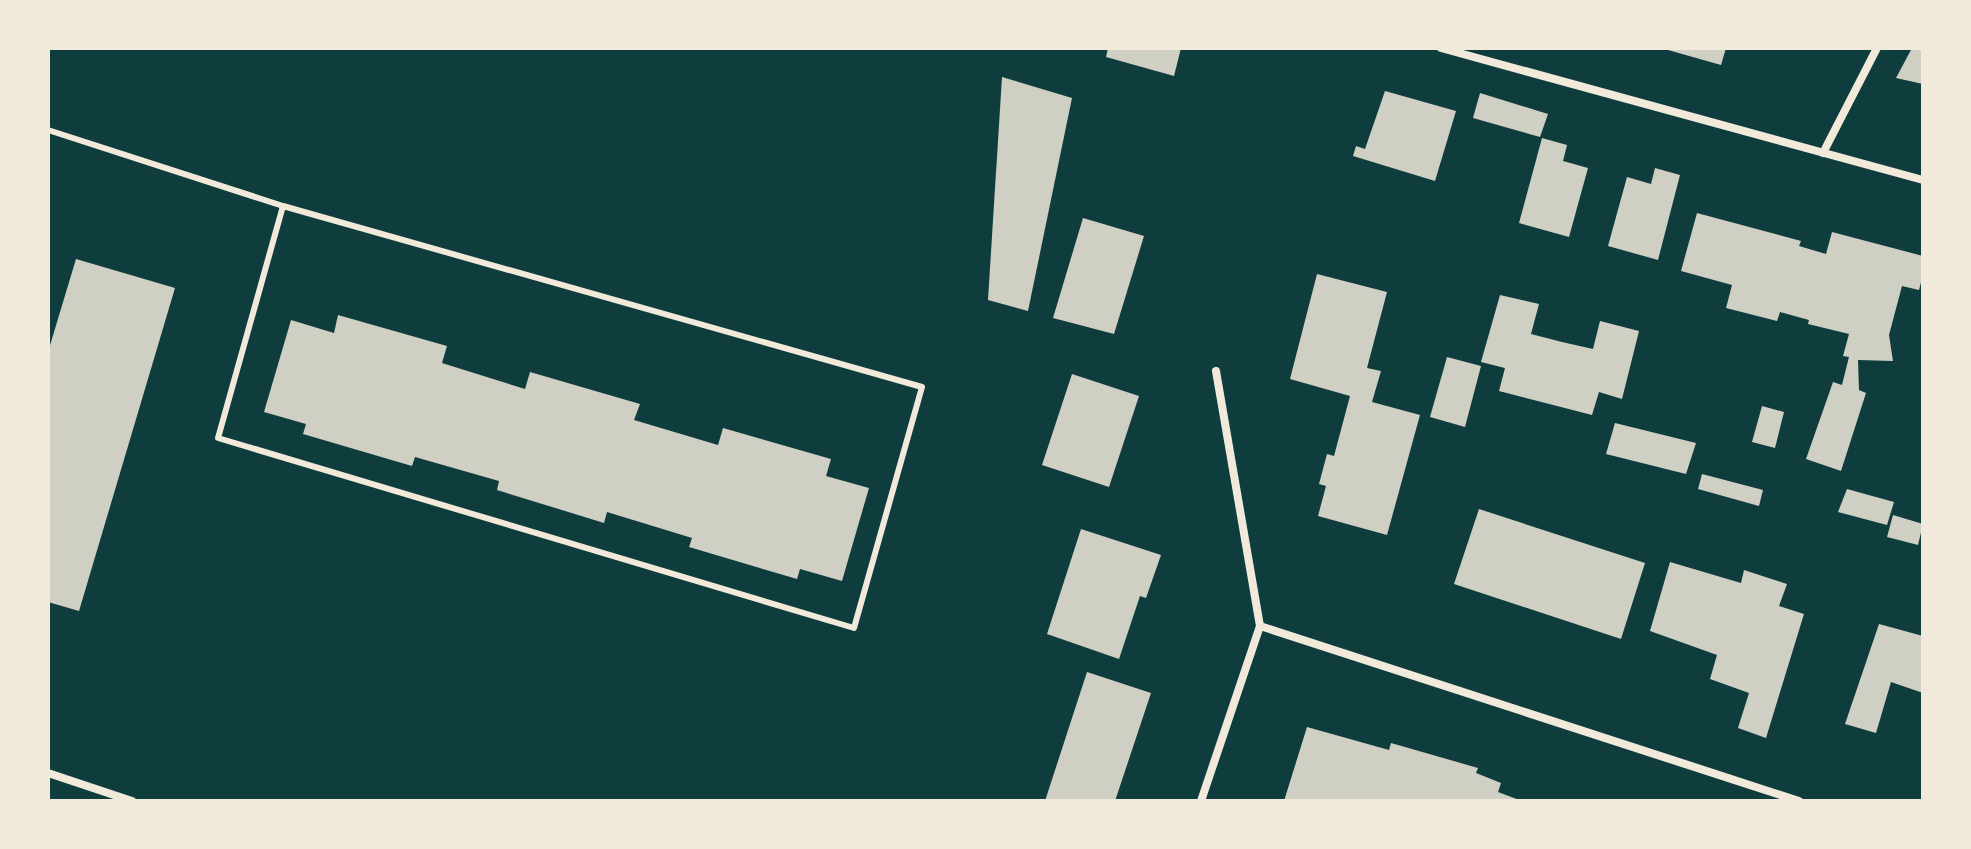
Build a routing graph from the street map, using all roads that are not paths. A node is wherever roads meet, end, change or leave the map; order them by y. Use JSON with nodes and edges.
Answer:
{"nodes":[{"id":1,"x":1441,"y":48,"type":"edge"},
{"id":2,"x":1877,"y":48,"type":"edge"},
{"id":3,"x":48,"y":130,"type":"edge"},
{"id":4,"x":1823,"y":153,"type":"junction"},
{"id":5,"x":1923,"y":180,"type":"edge"},
{"id":6,"x":283,"y":206,"type":"junction"},
{"id":7,"x":1216,"y":371,"type":"dead end"},
{"id":8,"x":1260,"y":626,"type":"junction"},
{"id":9,"x":48,"y":773,"type":"edge"},
{"id":10,"x":132,"y":801,"type":"edge"},
{"id":11,"x":1201,"y":801,"type":"edge"},
{"id":12,"x":1799,"y":801,"type":"edge"}],
"edges":[{"from":1,"to":4,"type":"street"},
{"from":2,"to":4,"type":"street"},
{"from":3,"to":6,"type":"lane"},
{"from":4,"to":5,"type":"street"},
{"from":6,"to":6,"type":"lane"},
{"from":7,"to":8,"type":"street"},
{"from":8,"to":11,"type":"street"},
{"from":8,"to":12,"type":"street"},
{"from":9,"to":10,"type":"street"}]}
